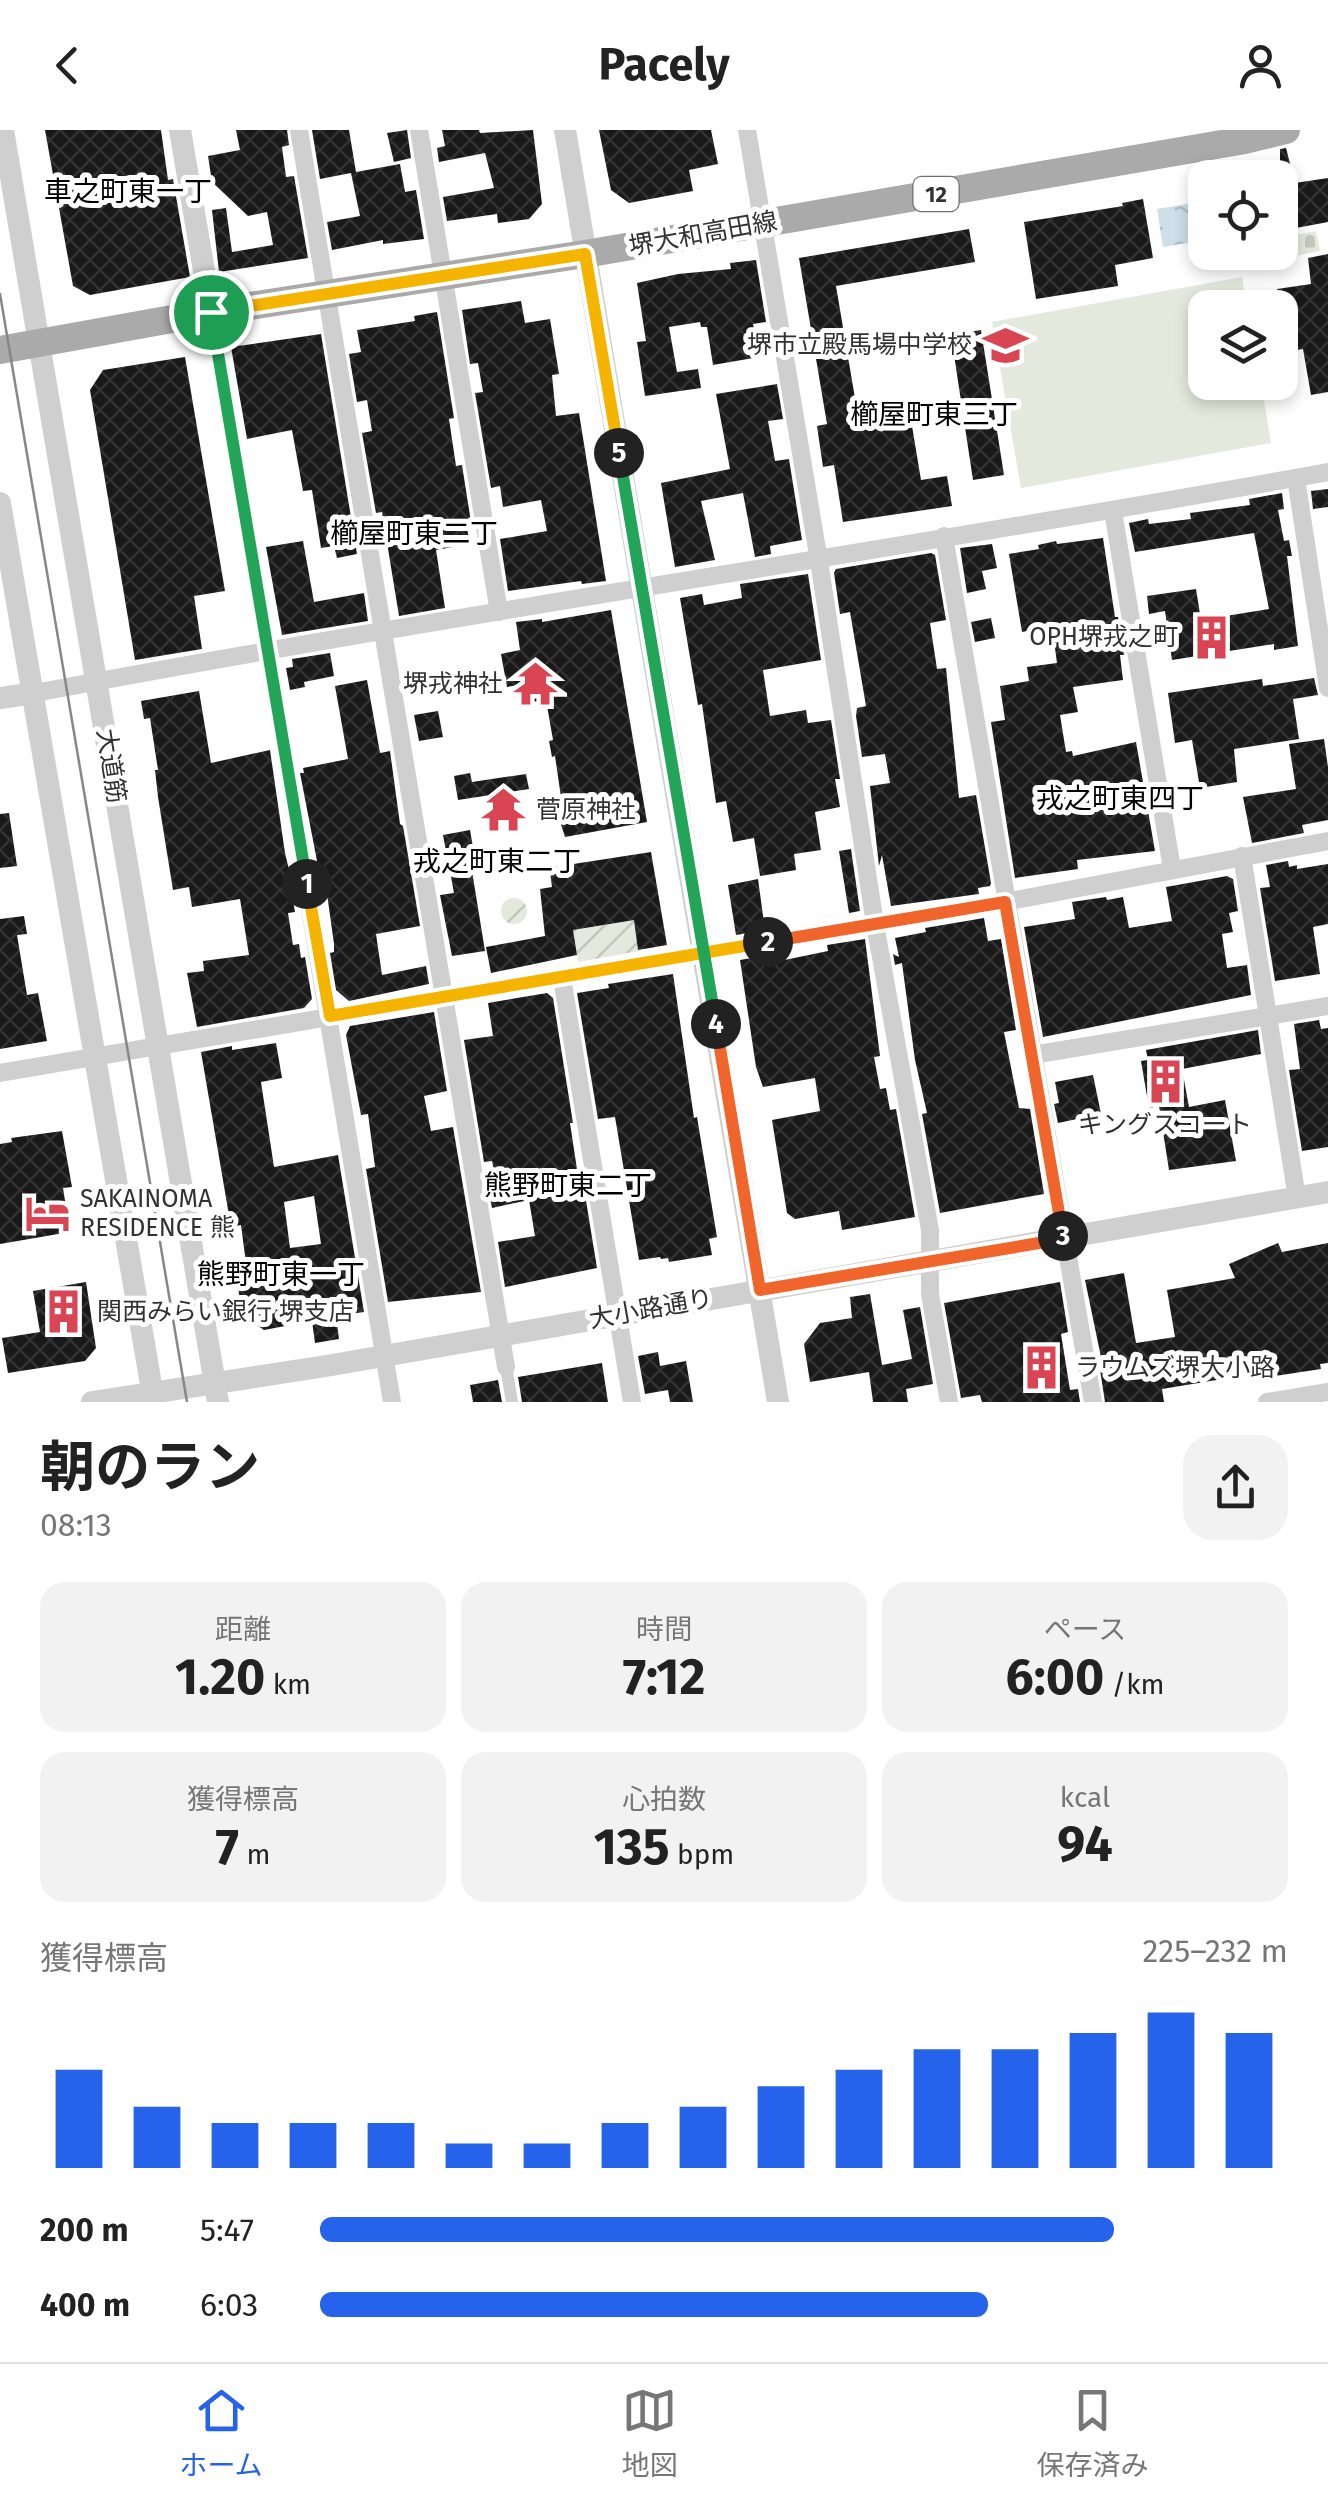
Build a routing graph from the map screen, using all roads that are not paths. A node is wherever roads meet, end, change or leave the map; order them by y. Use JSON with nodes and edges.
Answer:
{"nodes":[{"id":1,"x":3,"y":130,"type":"edge"},
{"id":2,"x":180,"y":130,"type":"edge"},
{"id":3,"x":299,"y":130,"type":"edge"},
{"id":4,"x":418,"y":130,"type":"edge"},
{"id":5,"x":564,"y":130,"type":"edge"},
{"id":6,"x":747,"y":130,"type":"edge"},
{"id":7,"x":1286,"y":130,"type":"edge"},
{"id":8,"x":761,"y":224,"type":"junction"},
{"id":9,"x":585,"y":254,"type":"junction"},
{"id":10,"x":443,"y":275,"type":"junction"},
{"id":11,"x":327,"y":295,"type":"junction"},
{"id":12,"x":211,"y":312,"type":"junction"},
{"id":13,"x":37,"y":344,"type":"junction"},
{"id":14,"x":0,"y":350,"type":"edge"},
{"id":15,"x":1328,"y":472,"type":"edge"},
{"id":16,"x":1296,"y":478,"type":"junction"},
{"id":17,"x":0,"y":503,"type":"edge"},
{"id":18,"x":1113,"y":511,"type":"junction"},
{"id":19,"x":944,"y":536,"type":"junction"},
{"id":20,"x":819,"y":560,"type":"junction"},
{"id":21,"x":642,"y":589,"type":"junction"},
{"id":22,"x":498,"y":612,"type":"junction"},
{"id":23,"x":384,"y":632,"type":"junction"},
{"id":24,"x":267,"y":650,"type":"junction"},
{"id":25,"x":1326,"y":658,"type":"edge"},
{"id":26,"x":98,"y":681,"type":"junction"},
{"id":27,"x":1328,"y":688,"type":"edge"},
{"id":28,"x":34,"y":693,"type":"junction"},
{"id":29,"x":0,"y":698,"type":"edge"},
{"id":30,"x":1328,"y":841,"type":"edge"},
{"id":31,"x":1242,"y":856,"type":"junction"},
{"id":32,"x":1172,"y":870,"type":"junction"},
{"id":33,"x":1005,"y":902,"type":"junction"},
{"id":34,"x":875,"y":924,"type":"junction"},
{"id":35,"x":704,"y":953,"type":"junction"},
{"id":36,"x":562,"y":978,"type":"junction"},
{"id":37,"x":444,"y":997,"type":"junction"},
{"id":38,"x":1328,"y":1006,"type":"edge"},
{"id":39,"x":330,"y":1016,"type":"junction"},
{"id":40,"x":1268,"y":1016,"type":"junction"},
{"id":41,"x":158,"y":1046,"type":"junction"},
{"id":42,"x":1032,"y":1055,"type":"junction"},
{"id":43,"x":95,"y":1057,"type":"junction"},
{"id":44,"x":0,"y":1073,"type":"edge"},
{"id":45,"x":1328,"y":1192,"type":"edge"},
{"id":46,"x":1297,"y":1198,"type":"junction"},
{"id":47,"x":1063,"y":1238,"type":"junction"},
{"id":48,"x":930,"y":1261,"type":"junction"},
{"id":49,"x":760,"y":1290,"type":"junction"},
{"id":50,"x":617,"y":1315,"type":"junction"},
{"id":51,"x":500,"y":1335,"type":"junction"},
{"id":52,"x":384,"y":1355,"type":"junction"},
{"id":53,"x":506,"y":1367,"type":"joint"},
{"id":54,"x":1328,"y":1392,"type":"edge"},
{"id":55,"x":217,"y":1393,"type":"edge"},
{"id":56,"x":153,"y":1397,"type":"edge"},
{"id":57,"x":92,"y":1402,"type":"edge"},
{"id":58,"x":392,"y":1402,"type":"edge"},
{"id":59,"x":512,"y":1402,"type":"edge"},
{"id":60,"x":632,"y":1402,"type":"edge"},
{"id":61,"x":778,"y":1402,"type":"edge"},
{"id":62,"x":949,"y":1402,"type":"edge"},
{"id":63,"x":1093,"y":1402,"type":"edge"},
{"id":64,"x":1267,"y":1402,"type":"edge"}],
"edges":[{"from":1,"to":13,"type":"street","name":"大道筋"},
{"from":2,"to":12,"type":"street"},
{"from":3,"to":11,"type":"street"},
{"from":4,"to":10,"type":"street"},
{"from":5,"to":9,"type":"street"},
{"from":6,"to":8,"type":"street"},
{"from":7,"to":8,"type":"main road","name":"堺大和高田線","number":"12"},
{"from":8,"to":9,"type":"main road","name":"堺大和高田線","number":"12"},
{"from":8,"to":20,"type":"street"},
{"from":9,"to":10,"type":"main road","name":"堺大和高田線","number":"12"},
{"from":9,"to":21,"type":"street"},
{"from":10,"to":11,"type":"main road","name":"堺大和高田線","number":"12"},
{"from":10,"to":22,"type":"street"},
{"from":11,"to":12,"type":"main road","name":"堺大和高田線","number":"12"},
{"from":11,"to":23,"type":"street"},
{"from":12,"to":13,"type":"main road","name":"堺大和高田線","number":"12"},
{"from":12,"to":24,"type":"street"},
{"from":13,"to":14,"type":"main road","name":"堺大和高田線","number":"12"},
{"from":13,"to":26,"type":"street","name":"大道筋"},
{"from":15,"to":16,"type":"street"},
{"from":16,"to":18,"type":"street"},
{"from":16,"to":25,"type":"street"},
{"from":17,"to":28,"type":"street"},
{"from":18,"to":19,"type":"street"},
{"from":18,"to":32,"type":"street"},
{"from":19,"to":20,"type":"street"},
{"from":19,"to":33,"type":"street"},
{"from":20,"to":21,"type":"street"},
{"from":20,"to":34,"type":"street"},
{"from":21,"to":22,"type":"street"},
{"from":21,"to":35,"type":"street"},
{"from":22,"to":23,"type":"street"},
{"from":23,"to":24,"type":"street"},
{"from":23,"to":37,"type":"street"},
{"from":24,"to":26,"type":"street"},
{"from":24,"to":39,"type":"street"},
{"from":25,"to":27,"type":"street"},
{"from":26,"to":28,"type":"street"},
{"from":26,"to":41,"type":"street","name":"大道筋"},
{"from":28,"to":29,"type":"street"},
{"from":28,"to":43,"type":"street"},
{"from":30,"to":31,"type":"street"},
{"from":31,"to":32,"type":"street"},
{"from":31,"to":40,"type":"street"},
{"from":32,"to":33,"type":"street"},
{"from":33,"to":34,"type":"street"},
{"from":33,"to":42,"type":"street"},
{"from":34,"to":35,"type":"street"},
{"from":34,"to":48,"type":"street"},
{"from":35,"to":36,"type":"street"},
{"from":35,"to":49,"type":"street"},
{"from":36,"to":37,"type":"street"},
{"from":36,"to":50,"type":"street"},
{"from":37,"to":39,"type":"street"},
{"from":37,"to":51,"type":"street"},
{"from":38,"to":40,"type":"street"},
{"from":39,"to":41,"type":"street"},
{"from":39,"to":52,"type":"street"},
{"from":40,"to":42,"type":"street"},
{"from":40,"to":46,"type":"street"},
{"from":41,"to":43,"type":"street"},
{"from":41,"to":55,"type":"street","name":"大道筋"},
{"from":42,"to":47,"type":"street"},
{"from":43,"to":44,"type":"street"},
{"from":43,"to":56,"type":"street"},
{"from":45,"to":46,"type":"street","name":"大小路通り"},
{"from":46,"to":47,"type":"street","name":"大小路通り"},
{"from":47,"to":48,"type":"street","name":"大小路通り"},
{"from":47,"to":63,"type":"street"},
{"from":48,"to":49,"type":"street","name":"大小路通り"},
{"from":48,"to":62,"type":"street"},
{"from":49,"to":50,"type":"street","name":"大小路通り"},
{"from":49,"to":61,"type":"street"},
{"from":50,"to":51,"type":"street","name":"大小路通り"},
{"from":50,"to":60,"type":"street"},
{"from":51,"to":52,"type":"street","name":"大小路通り"},
{"from":51,"to":53,"type":"street"},
{"from":52,"to":55,"type":"street","name":"大小路通り"},
{"from":52,"to":58,"type":"street"},
{"from":53,"to":59,"type":"street"},
{"from":54,"to":64,"type":"street"},
{"from":55,"to":56,"type":"street","name":"大小路通り"},
{"from":56,"to":57,"type":"street","name":"大小路通り"}]}
